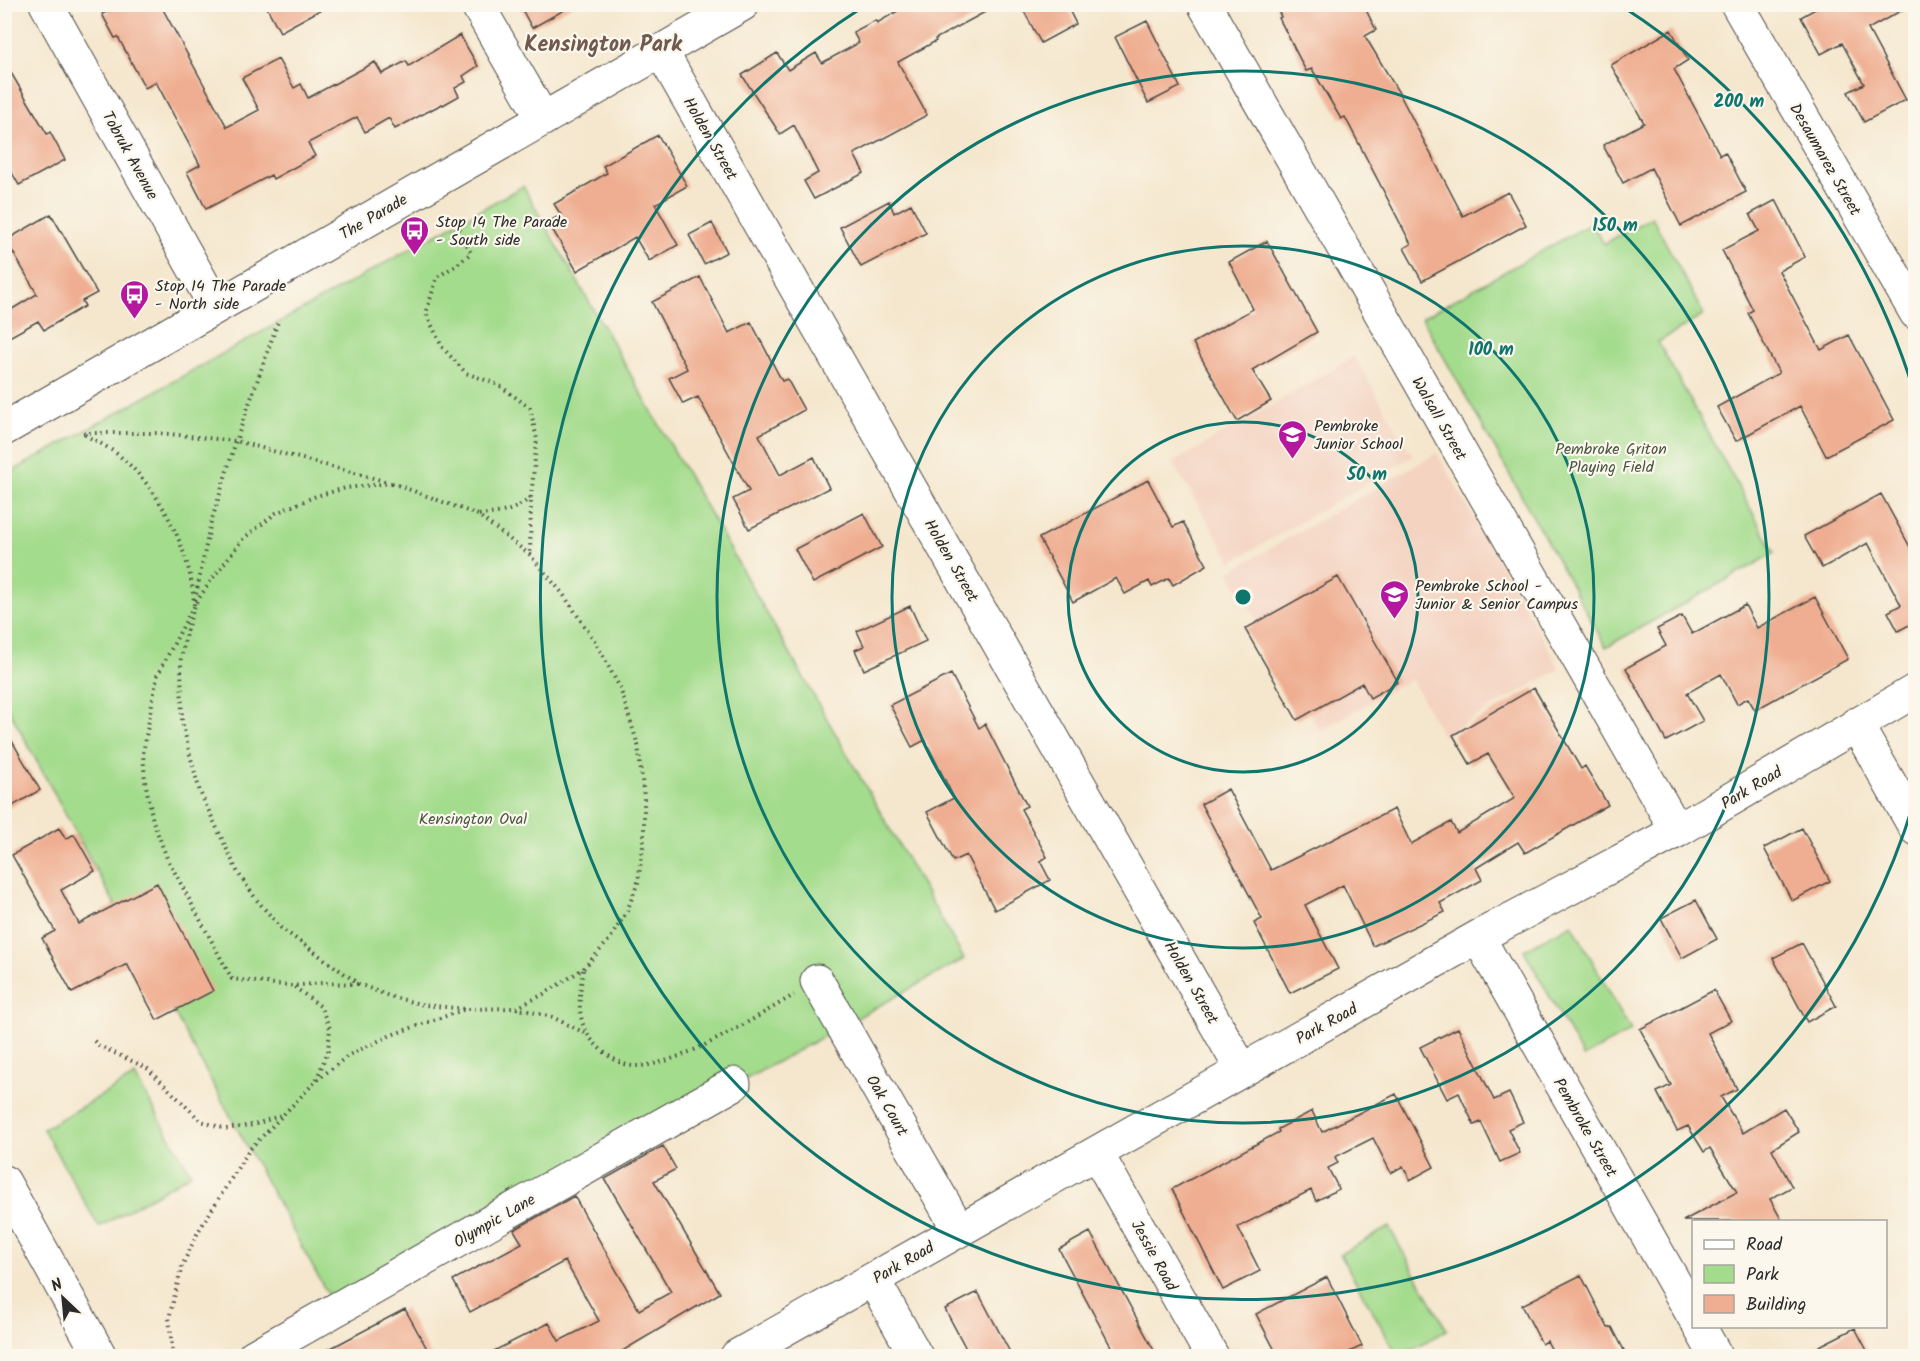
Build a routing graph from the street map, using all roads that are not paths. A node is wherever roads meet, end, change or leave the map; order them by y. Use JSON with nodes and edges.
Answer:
{"nodes":[{"id":1,"x":46,"y":4,"type":"edge"},
{"id":2,"x":477,"y":4,"type":"edge"},
{"id":3,"x":743,"y":4,"type":"edge"},
{"id":4,"x":1204,"y":4,"type":"edge"},
{"id":5,"x":1737,"y":4,"type":"edge"},
{"id":6,"x":661,"y":51,"type":"junction"},
{"id":7,"x":543,"y":119,"type":"junction"},
{"id":8,"x":215,"y":306,"type":"junction"},
{"id":9,"x":1916,"y":313,"type":"edge"},
{"id":10,"x":4,"y":429,"type":"edge"},
{"id":11,"x":1916,"y":690,"type":"edge"},
{"id":12,"x":1856,"y":724,"type":"junction"},
{"id":13,"x":1916,"y":829,"type":"edge"},
{"id":14,"x":1677,"y":831,"type":"junction"},
{"id":15,"x":1478,"y":937,"type":"junction"},
{"id":16,"x":817,"y":981,"type":"road end"},
{"id":17,"x":1242,"y":1070,"type":"junction"},
{"id":18,"x":734,"y":1084,"type":"dead end"},
{"id":19,"x":1097,"y":1154,"type":"junction"},
{"id":20,"x":4,"y":1182,"type":"edge"},
{"id":21,"x":959,"y":1230,"type":"junction"},
{"id":22,"x":873,"y":1279,"type":"junction"},
{"id":23,"x":1692,"y":1313,"type":"edge"},
{"id":24,"x":1700,"y":1328,"type":"edge"},
{"id":25,"x":100,"y":1356,"type":"edge"},
{"id":26,"x":254,"y":1356,"type":"edge"},
{"id":27,"x":737,"y":1356,"type":"edge"},
{"id":28,"x":916,"y":1356,"type":"edge"},
{"id":29,"x":1212,"y":1356,"type":"edge"},
{"id":30,"x":1716,"y":1356,"type":"edge"}],
"edges":[{"from":1,"to":8,"type":"street","name":"Tobruk Avenue"},
{"from":2,"to":7,"type":"street"},
{"from":3,"to":6,"type":"street","name":"The Parade"},
{"from":4,"to":14,"type":"street","name":"Walsall Street"},
{"from":5,"to":9,"type":"street","name":"Desaumarez Street"},
{"from":6,"to":7,"type":"street","name":"The Parade"},
{"from":6,"to":17,"type":"street","name":"Holden Street"},
{"from":7,"to":8,"type":"street","name":"The Parade"},
{"from":8,"to":10,"type":"street","name":"The Parade"},
{"from":11,"to":12,"type":"street","name":"Park Road"},
{"from":12,"to":13,"type":"street"},
{"from":12,"to":14,"type":"street","name":"Park Road"},
{"from":14,"to":15,"type":"street","name":"Park Road"},
{"from":15,"to":17,"type":"street","name":"Park Road"},
{"from":15,"to":23,"type":"street","name":"Pembroke Street"},
{"from":16,"to":21,"type":"street","name":"Oak Court"},
{"from":17,"to":19,"type":"street","name":"Park Road"},
{"from":18,"to":26,"type":"street","name":"Olympic Lane"},
{"from":19,"to":21,"type":"street","name":"Park Road"},
{"from":19,"to":29,"type":"street","name":"Jessie Road"},
{"from":20,"to":25,"type":"street"},
{"from":21,"to":22,"type":"street","name":"Park Road"},
{"from":22,"to":27,"type":"street","name":"Park Road"},
{"from":22,"to":28,"type":"street"},
{"from":24,"to":30,"type":"street"}]}
